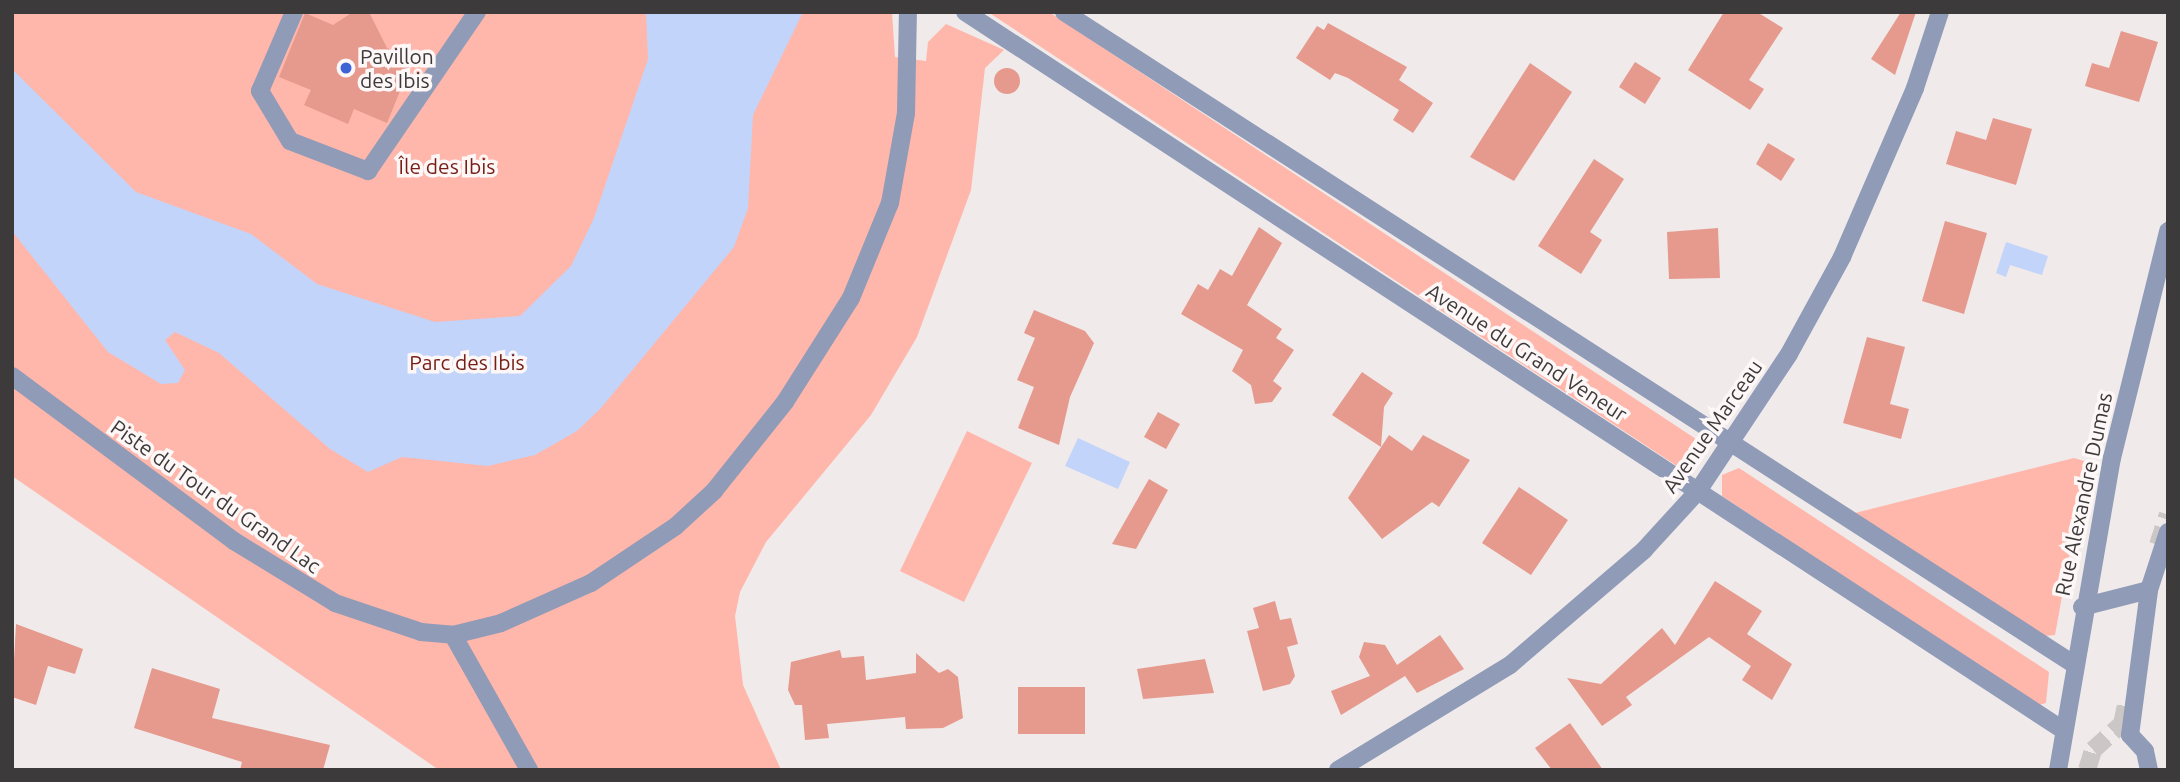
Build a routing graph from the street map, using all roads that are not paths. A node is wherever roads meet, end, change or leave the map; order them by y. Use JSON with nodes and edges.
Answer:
{"nodes":[{"id":1,"x":294,"y":12,"type":"edge"},
{"id":2,"x":477,"y":12,"type":"edge"},
{"id":3,"x":908,"y":12,"type":"edge"},
{"id":4,"x":965,"y":12,"type":"edge"},
{"id":5,"x":1064,"y":12,"type":"edge"},
{"id":6,"x":1940,"y":12,"type":"edge"},
{"id":7,"x":2168,"y":231,"type":"edge"},
{"id":8,"x":12,"y":376,"type":"edge"},
{"id":9,"x":1732,"y":444,"type":"junction"},
{"id":10,"x":1698,"y":491,"type":"junction"},
{"id":11,"x":2168,"y":532,"type":"tunnel mouth"},
{"id":12,"x":2149,"y":590,"type":"junction"},
{"id":13,"x":2082,"y":607,"type":"junction"},
{"id":14,"x":453,"y":635,"type":"junction"},
{"id":15,"x":2075,"y":666,"type":"junction"},
{"id":16,"x":2063,"y":730,"type":"junction"},
{"id":17,"x":529,"y":770,"type":"edge"},
{"id":18,"x":1338,"y":770,"type":"edge"},
{"id":19,"x":2057,"y":770,"type":"edge"},
{"id":20,"x":2149,"y":770,"type":"edge"}],
"edges":[{"from":1,"to":2,"type":"street"},
{"from":3,"to":14,"type":"street","name":"Piste du Tour du Grand Lac"},
{"from":4,"to":10,"type":"street","name":"Avenue du Grand Veneur"},
{"from":5,"to":9,"type":"street","name":"Avenue du Grand Veneur"},
{"from":6,"to":9,"type":"street","name":"Avenue Marceau"},
{"from":7,"to":13,"type":"street","name":"Rue Alexandre Dumas"},
{"from":8,"to":14,"type":"street","name":"Piste du Tour du Grand Lac"},
{"from":9,"to":10,"type":"street","name":"Avenue Marceau"},
{"from":9,"to":15,"type":"street","name":"Avenue du Grand Veneur"},
{"from":10,"to":16,"type":"street","name":"Avenue du Grand Veneur"},
{"from":10,"to":18,"type":"street","name":"Avenue Marceau"},
{"from":11,"to":12,"type":"street"},
{"from":12,"to":13,"type":"street"},
{"from":12,"to":20,"type":"street"},
{"from":13,"to":15,"type":"street","name":"Rue Alexandre Dumas"},
{"from":14,"to":17,"type":"street"},
{"from":15,"to":16,"type":"street","name":"Rue Alexandre Dumas"},
{"from":16,"to":19,"type":"street","name":"Rue Alexandre Dumas"}]}
